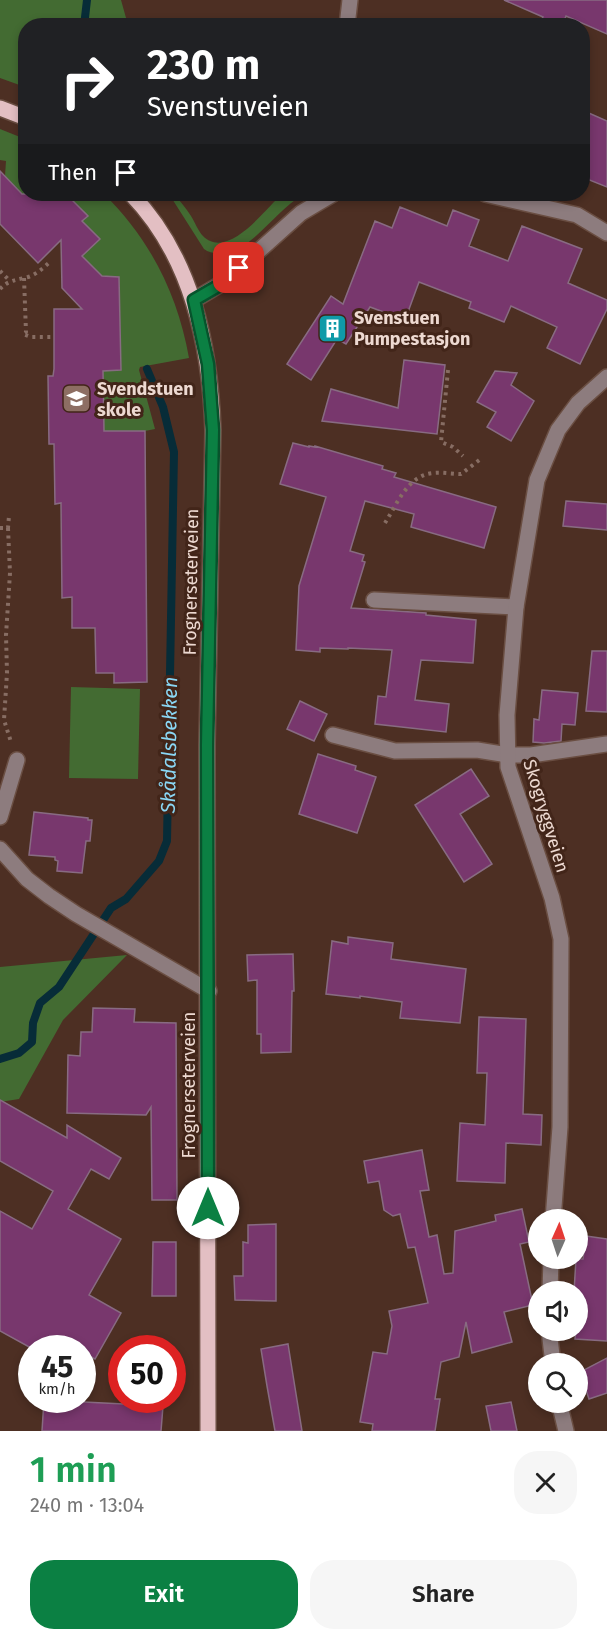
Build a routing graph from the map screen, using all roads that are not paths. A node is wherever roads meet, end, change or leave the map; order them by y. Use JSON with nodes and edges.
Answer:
{"nodes":[{"id":1,"x":350,"y":0,"type":"edge"},
{"id":2,"x":348,"y":18,"type":"edge"},
{"id":3,"x":0,"y":108,"type":"edge"},
{"id":4,"x":18,"y":115,"type":"edge"},
{"id":5,"x":136,"y":201,"type":"edge"},
{"id":6,"x":321,"y":201,"type":"edge"},
{"id":7,"x":516,"y":201,"type":"edge"},
{"id":8,"x":607,"y":233,"type":"edge"},
{"id":9,"x":194,"y":300,"type":"junction"},
{"id":10,"x":607,"y":377,"type":"edge"},
{"id":11,"x":374,"y":600,"type":"dead end"},
{"id":12,"x":516,"y":607,"type":"junction"},
{"id":13,"x":333,"y":735,"type":"dead end"},
{"id":14,"x":607,"y":744,"type":"edge"},
{"id":15,"x":508,"y":755,"type":"junction"},
{"id":16,"x":16,"y":760,"type":"road end"},
{"id":17,"x":0,"y":817,"type":"edge"},
{"id":18,"x":0,"y":849,"type":"edge"},
{"id":19,"x":208,"y":991,"type":"junction"},
{"id":20,"x":554,"y":1209,"type":"edge"},
{"id":21,"x":562,"y":1413,"type":"edge"},
{"id":22,"x":208,"y":1431,"type":"edge"},
{"id":23,"x":566,"y":1431,"type":"edge"}],
"edges":[{"from":1,"to":2,"type":"street"},
{"from":3,"to":4,"type":"main road"},
{"from":5,"to":9,"type":"main road","name":"Frognerseterveien"},
{"from":6,"to":9,"type":"street"},
{"from":7,"to":8,"type":"street"},
{"from":9,"to":19,"type":"main road","name":"Frognerseterveien"},
{"from":10,"to":12,"type":"street","name":"Skogryggveien"},
{"from":11,"to":12,"type":"street"},
{"from":12,"to":15,"type":"street","name":"Skogryggveien"},
{"from":13,"to":15,"type":"street"},
{"from":14,"to":15,"type":"street"},
{"from":15,"to":20,"type":"street","name":"Skogryggveien"},
{"from":16,"to":17,"type":"street"},
{"from":18,"to":19,"type":"street","name":"Frognerseterveien"},
{"from":19,"to":22,"type":"main road","name":"Frognerseterveien"},
{"from":21,"to":23,"type":"street"}]}
